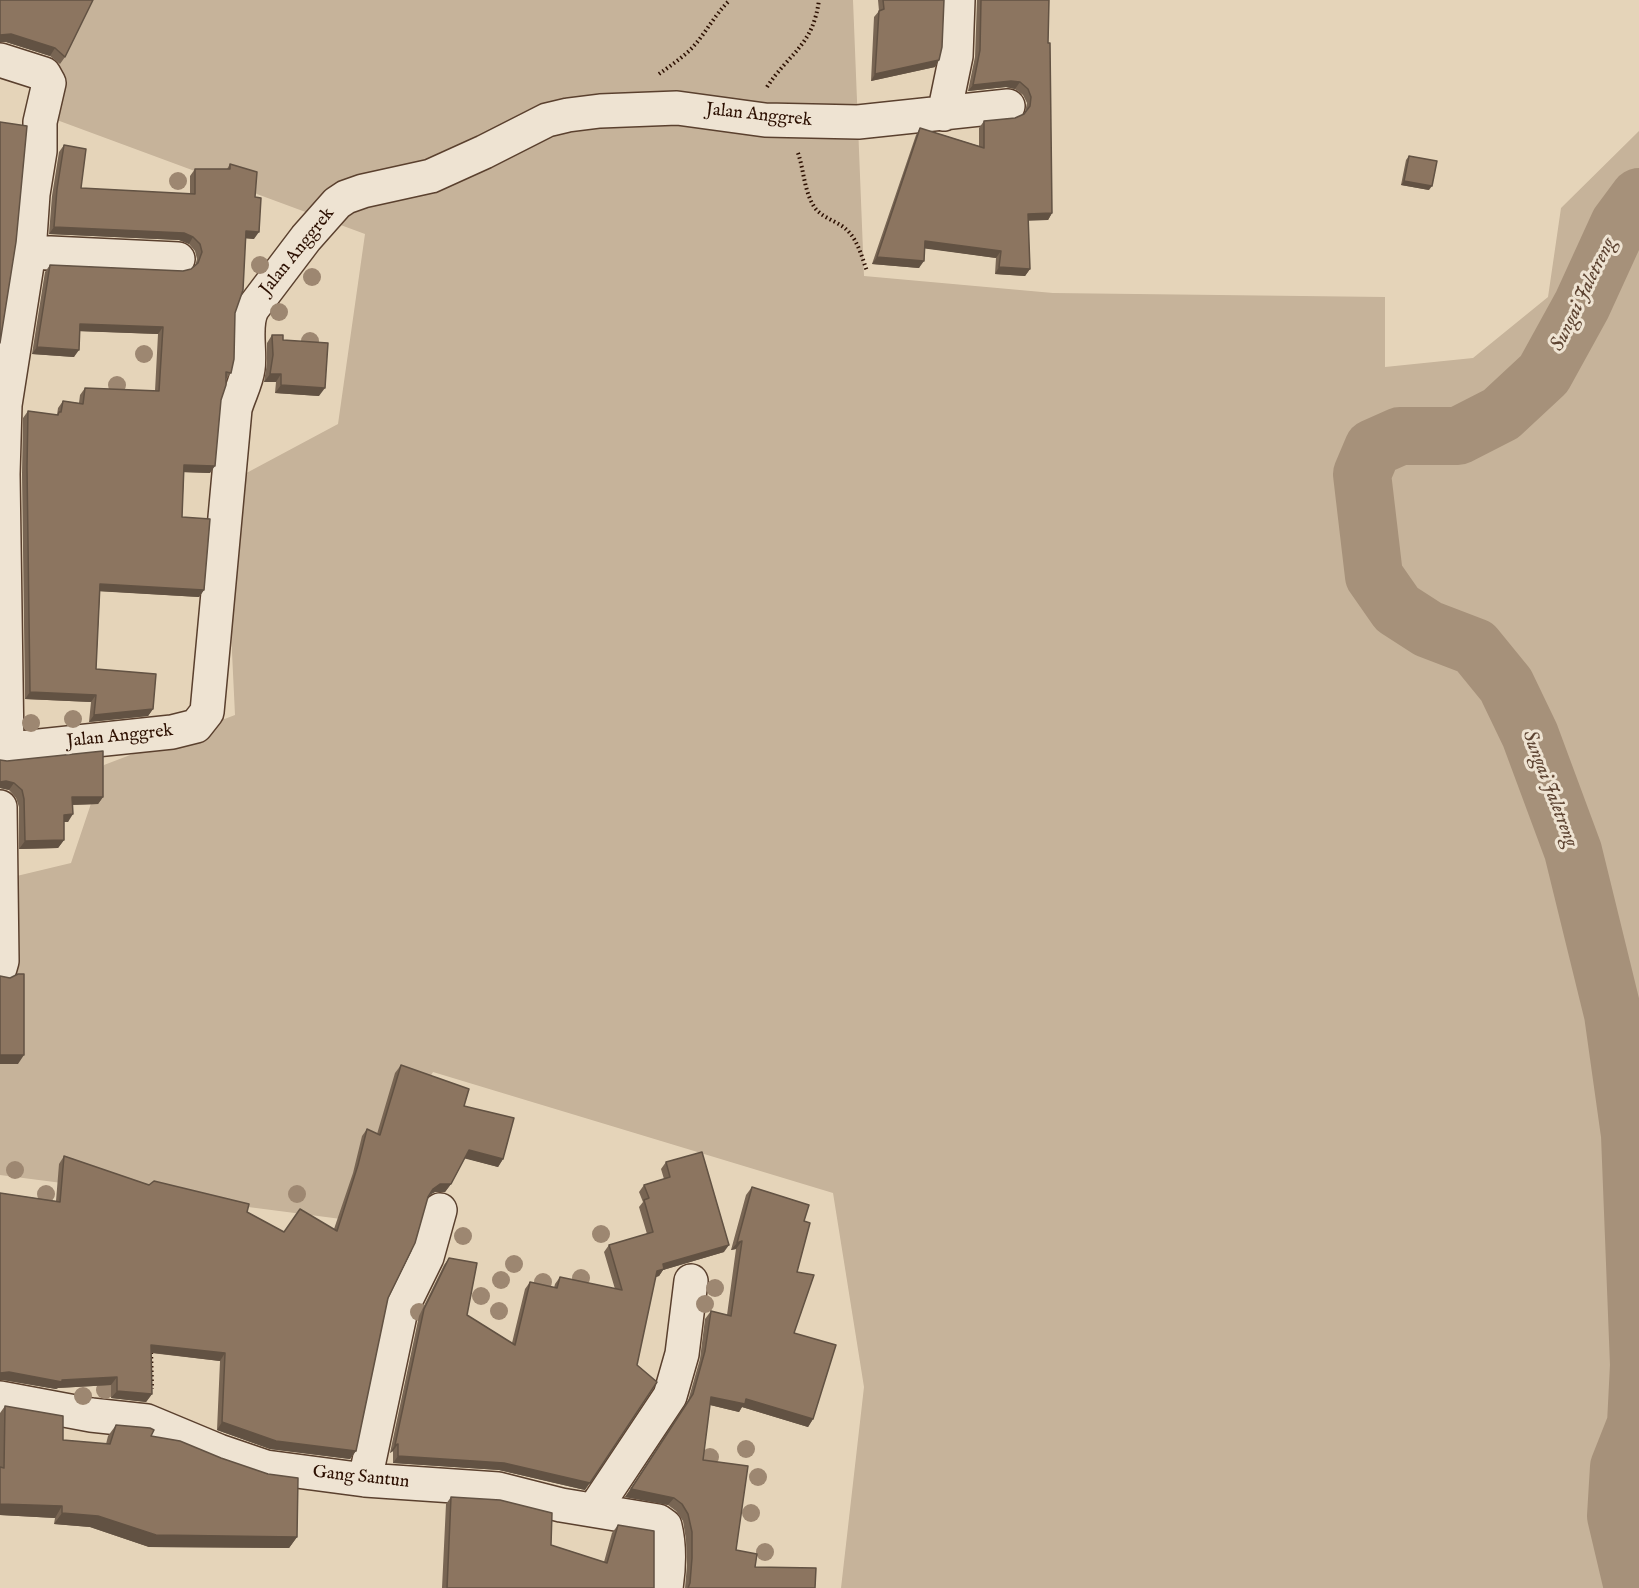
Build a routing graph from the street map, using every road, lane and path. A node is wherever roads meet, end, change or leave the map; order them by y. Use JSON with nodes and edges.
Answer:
{"nodes":[{"id":1,"x":730,"y":0,"type":"edge"},
{"id":2,"x":819,"y":0,"type":"edge"},
{"id":3,"x":958,"y":0,"type":"edge"},
{"id":4,"x":0,"y":60,"type":"edge"},
{"id":5,"x":658,"y":75,"type":"dead end"},
{"id":6,"x":1008,"y":106,"type":"dead end"},
{"id":7,"x":944,"y":114,"type":"junction"},
{"id":8,"x":760,"y":119,"type":"junction"},
{"id":9,"x":28,"y":252,"type":"junction"},
{"id":10,"x":178,"y":260,"type":"dead end"},
{"id":11,"x":867,"y":271,"type":"dead end"},
{"id":12,"x":4,"y":750,"type":"edge"},
{"id":13,"x":0,"y":807,"type":"edge"},
{"id":14,"x":0,"y":968,"type":"edge"},
{"id":15,"x":440,"y":1210,"type":"dead end"},
{"id":16,"x":691,"y":1281,"type":"dead end"},
{"id":17,"x":152,"y":1339,"type":"edge"},
{"id":18,"x":0,"y":1398,"type":"edge"},
{"id":19,"x":153,"y":1423,"type":"junction"},
{"id":20,"x":365,"y":1480,"type":"junction"},
{"id":21,"x":594,"y":1510,"type":"junction"},
{"id":22,"x":666,"y":1588,"type":"edge"}],
"edges":[{"from":1,"to":5,"type":"path"},
{"from":2,"to":8,"type":"path"},
{"from":3,"to":7,"type":"street"},
{"from":4,"to":9,"type":"street"},
{"from":6,"to":7,"type":"street","name":"Jalan Anggrek"},
{"from":7,"to":8,"type":"street","name":"Jalan Anggrek"},
{"from":8,"to":11,"type":"path"},
{"from":8,"to":12,"type":"street","name":"Jalan Anggrek"},
{"from":9,"to":10,"type":"street"},
{"from":9,"to":12,"type":"street"},
{"from":13,"to":14,"type":"street"},
{"from":15,"to":20,"type":"street"},
{"from":16,"to":21,"type":"street"},
{"from":17,"to":19,"type":"path"},
{"from":18,"to":19,"type":"street","name":"Gang Santun"},
{"from":19,"to":20,"type":"street","name":"Gang Santun"},
{"from":20,"to":21,"type":"street","name":"Gang Santun"},
{"from":21,"to":22,"type":"street","name":"Gang Santun"}]}
